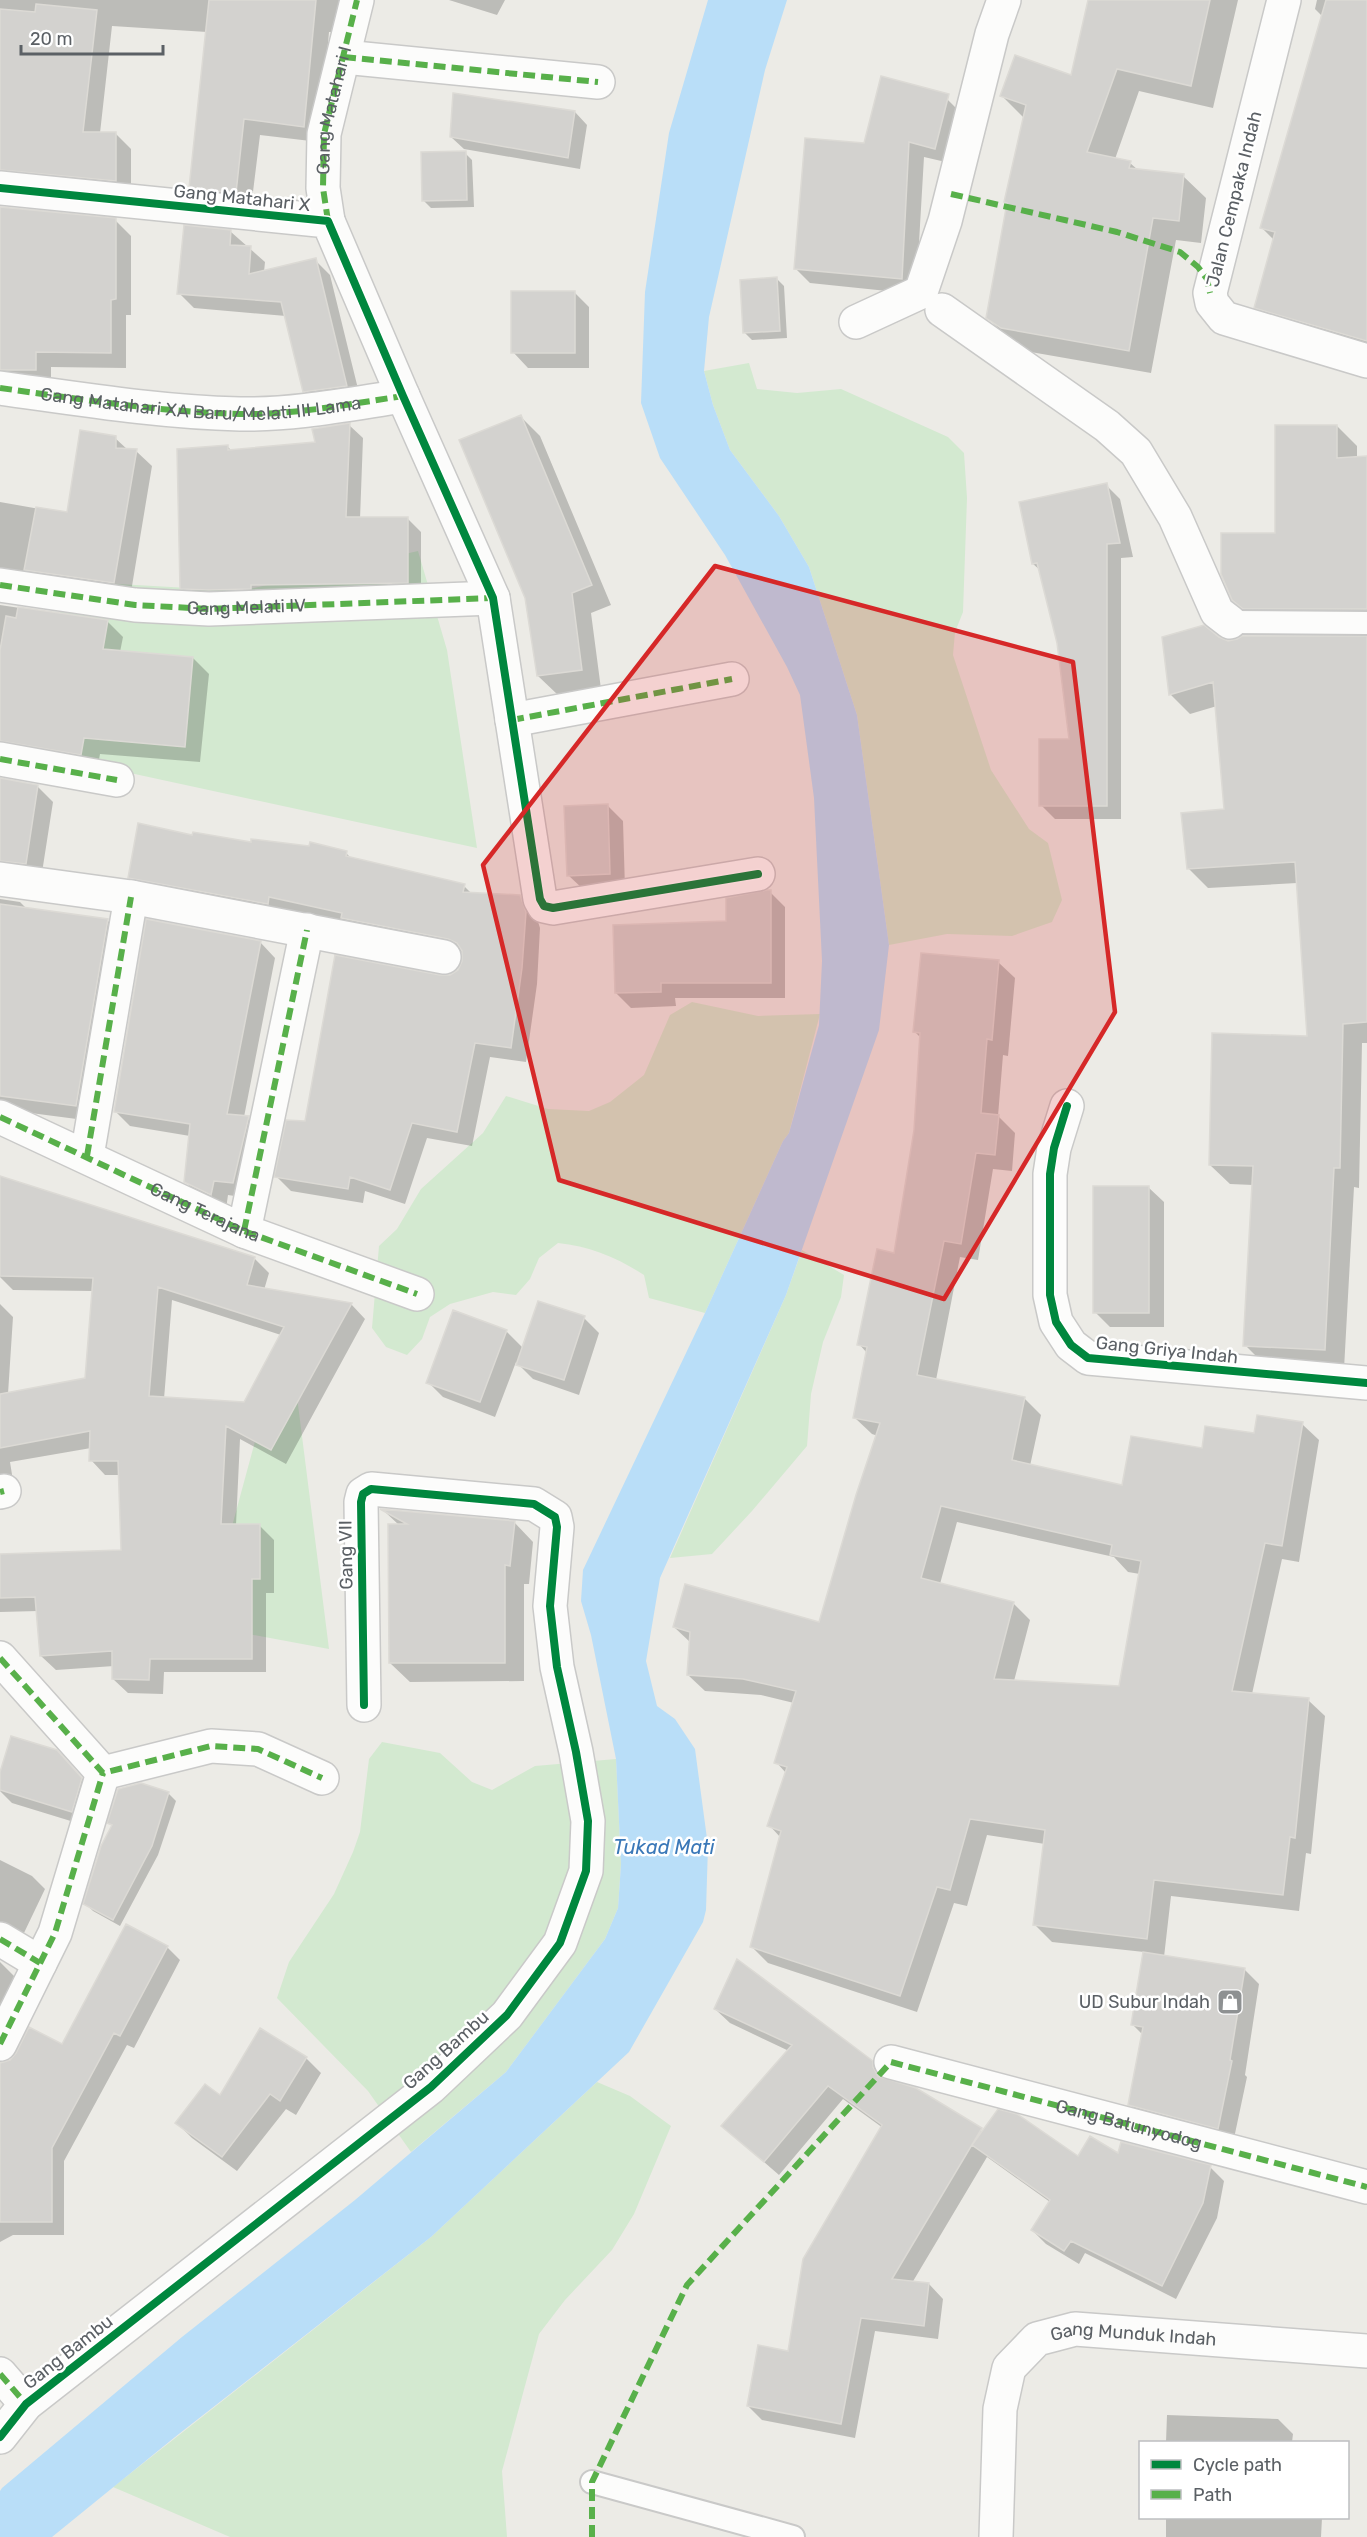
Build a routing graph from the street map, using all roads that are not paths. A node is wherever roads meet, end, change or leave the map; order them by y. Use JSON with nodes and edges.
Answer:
{"nodes":[{"id":1,"x":357,"y":0,"type":"edge"},
{"id":2,"x":1004,"y":0,"type":"edge"},
{"id":3,"x":1284,"y":0,"type":"edge"},
{"id":4,"x":344,"y":57,"type":"junction"},
{"id":5,"x":598,"y":82,"type":"dead end"},
{"id":6,"x":0,"y":188,"type":"edge"},
{"id":7,"x":328,"y":221,"type":"junction"},
{"id":8,"x":942,"y":310,"type":"dead end"},
{"id":9,"x":856,"y":322,"type":"dead end"},
{"id":10,"x":1367,"y":361,"type":"edge"},
{"id":11,"x":0,"y":388,"type":"edge"},
{"id":12,"x":403,"y":396,"type":"junction"},
{"id":13,"x":0,"y":585,"type":"edge"},
{"id":14,"x":493,"y":598,"type":"junction"},
{"id":15,"x":1230,"y":622,"type":"joint"},
{"id":16,"x":1367,"y":623,"type":"edge"},
{"id":17,"x":732,"y":679,"type":"dead end"},
{"id":18,"x":512,"y":720,"type":"junction"},
{"id":19,"x":0,"y":759,"type":"edge"},
{"id":20,"x":117,"y":780,"type":"dead end"},
{"id":21,"x":758,"y":874,"type":"dead end"},
{"id":22,"x":0,"y":879,"type":"edge"},
{"id":23,"x":131,"y":897,"type":"junction"},
{"id":24,"x":307,"y":930,"type":"junction"},
{"id":25,"x":444,"y":957,"type":"dead end"},
{"id":26,"x":1067,"y":1106,"type":"dead end"},
{"id":27,"x":0,"y":1117,"type":"edge"},
{"id":28,"x":87,"y":1156,"type":"junction"},
{"id":29,"x":244,"y":1231,"type":"junction"},
{"id":30,"x":417,"y":1294,"type":"dead end"},
{"id":31,"x":1367,"y":1383,"type":"edge"},
{"id":32,"x":555,"y":1517,"type":"joint"},
{"id":33,"x":0,"y":1658,"type":"edge"},
{"id":34,"x":364,"y":1705,"type":"dead end"},
{"id":35,"x":103,"y":1773,"type":"junction"},
{"id":36,"x":322,"y":1778,"type":"dead end"},
{"id":37,"x":0,"y":1939,"type":"edge"},
{"id":38,"x":40,"y":1963,"type":"junction"},
{"id":39,"x":0,"y":2044,"type":"edge"},
{"id":40,"x":891,"y":2062,"type":"dead end"},
{"id":41,"x":1367,"y":2187,"type":"edge"},
{"id":42,"x":1367,"y":2351,"type":"edge"},
{"id":43,"x":0,"y":2373,"type":"edge"},
{"id":44,"x":26,"y":2404,"type":"junction"},
{"id":45,"x":0,"y":2437,"type":"edge"},
{"id":46,"x":592,"y":2482,"type":"dead end"},
{"id":47,"x":793,"y":2537,"type":"edge"},
{"id":48,"x":996,"y":2537,"type":"edge"}],
"edges":[{"from":1,"to":4,"type":"street","name":"Gang Matahari I"},
{"from":2,"to":9,"type":"street"},
{"from":3,"to":10,"type":"street","name":"Jalan Cempaka Indah"},
{"from":4,"to":5,"type":"street"},
{"from":4,"to":7,"type":"street","name":"Gang Matahari I"},
{"from":6,"to":7,"type":"street","name":"Gang Matahari X"},
{"from":7,"to":12,"type":"street","name":"Gang Matahari X"},
{"from":8,"to":15,"type":"street"},
{"from":11,"to":12,"type":"street","name":"Gang Matahari XA Baru/Melati III Lama"},
{"from":12,"to":14,"type":"street","name":"Gang Matahari X"},
{"from":13,"to":14,"type":"street","name":"Gang Melati IV"},
{"from":14,"to":18,"type":"street","name":"Gang Matahari X"},
{"from":15,"to":16,"type":"lane"},
{"from":17,"to":18,"type":"street"},
{"from":18,"to":21,"type":"street","name":"Gang Matahari X"},
{"from":19,"to":20,"type":"street"},
{"from":22,"to":23,"type":"street"},
{"from":23,"to":24,"type":"street"},
{"from":23,"to":28,"type":"street"},
{"from":24,"to":25,"type":"street"},
{"from":24,"to":29,"type":"street"},
{"from":26,"to":31,"type":"street","name":"Gang Griya Indah"},
{"from":27,"to":28,"type":"street","name":"Gang Terajana"},
{"from":28,"to":29,"type":"street","name":"Gang Terajana"},
{"from":29,"to":30,"type":"street","name":"Gang Terajana"},
{"from":32,"to":34,"type":"street","name":"Gang VII"},
{"from":32,"to":44,"type":"street","name":"Gang Bambu"},
{"from":33,"to":35,"type":"street"},
{"from":35,"to":36,"type":"street"},
{"from":35,"to":38,"type":"street"},
{"from":37,"to":38,"type":"street"},
{"from":38,"to":39,"type":"street"},
{"from":40,"to":41,"type":"street","name":"Gang Batunyodog"},
{"from":42,"to":48,"type":"street","name":"Gang Munduk Indah"},
{"from":43,"to":44,"type":"street"},
{"from":44,"to":45,"type":"street","name":"Gang Bambu"},
{"from":46,"to":47,"type":"lane"}]}
